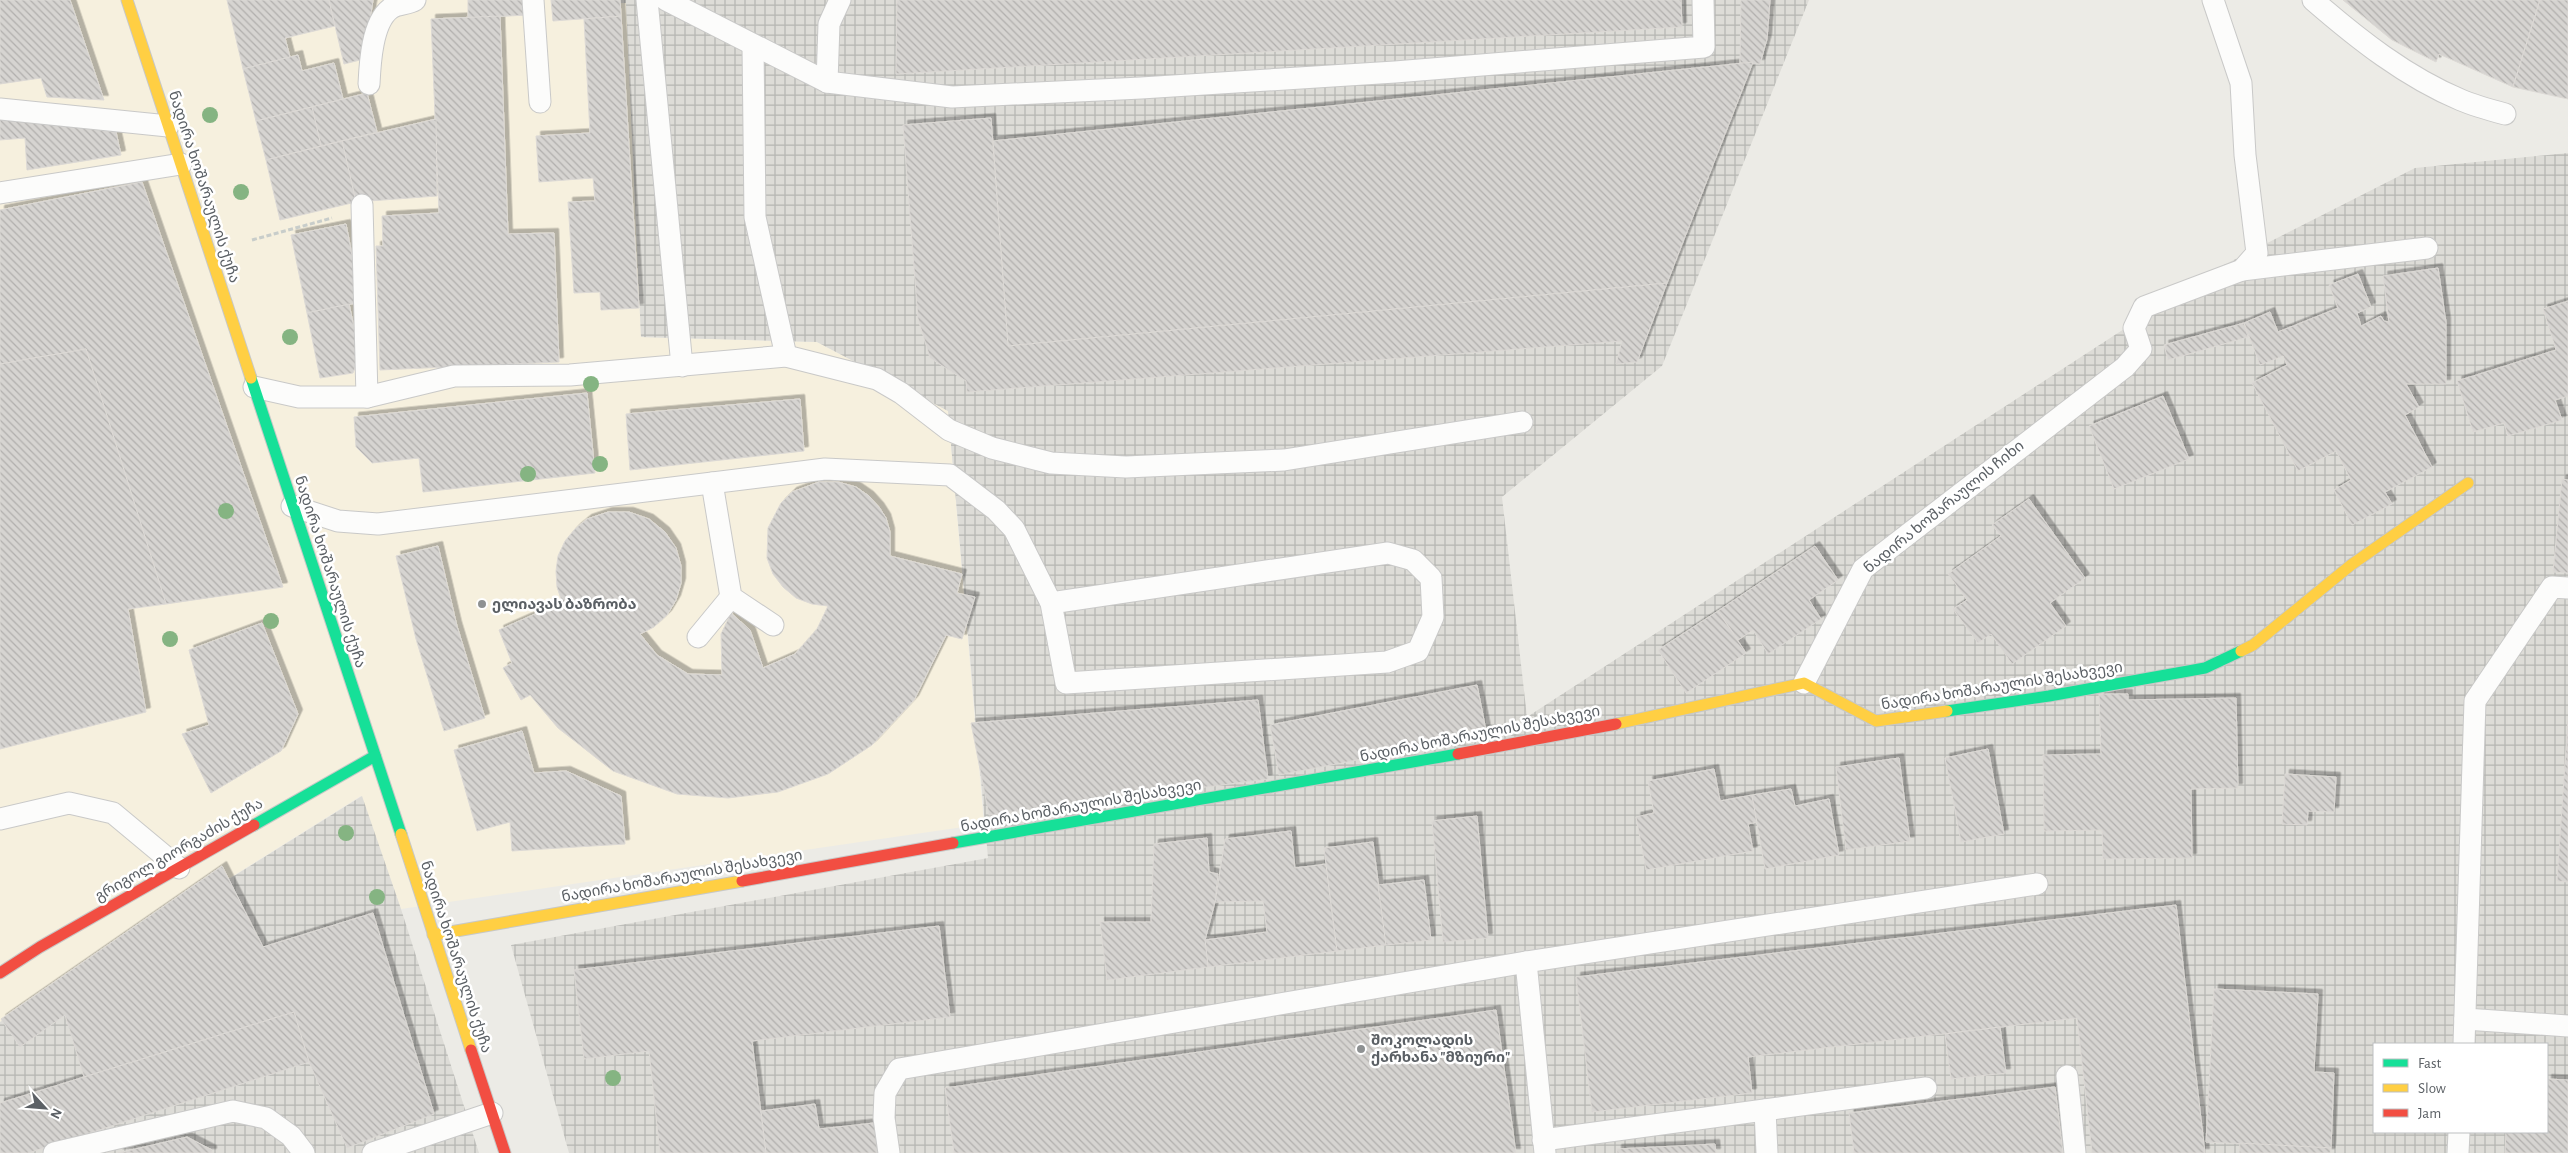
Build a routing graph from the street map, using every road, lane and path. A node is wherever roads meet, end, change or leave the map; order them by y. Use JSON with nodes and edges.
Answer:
{"nodes":[{"id":1,"x":127,"y":0,"type":"edge"},
{"id":2,"x":415,"y":0,"type":"edge"},
{"id":3,"x":533,"y":0,"type":"edge"},
{"id":4,"x":647,"y":0,"type":"edge"},
{"id":5,"x":666,"y":0,"type":"edge"},
{"id":6,"x":840,"y":0,"type":"edge"},
{"id":7,"x":1703,"y":0,"type":"edge"},
{"id":8,"x":2213,"y":0,"type":"edge"},
{"id":9,"x":2313,"y":0,"type":"edge"},
{"id":10,"x":753,"y":46,"type":"junction"},
{"id":11,"x":827,"y":82,"type":"junction"},
{"id":12,"x":369,"y":84,"type":"dead end"},
{"id":13,"x":540,"y":102,"type":"dead end"},
{"id":14,"x":0,"y":109,"type":"edge"},
{"id":15,"x":2505,"y":114,"type":"dead end"},
{"id":16,"x":168,"y":126,"type":"junction"},
{"id":17,"x":181,"y":164,"type":"junction"},
{"id":18,"x":0,"y":192,"type":"edge"},
{"id":19,"x":362,"y":208,"type":"joint"},
{"id":20,"x":252,"y":240,"type":"dead end"},
{"id":21,"x":2427,"y":248,"type":"dead end"},
{"id":22,"x":2242,"y":270,"type":"junction"},
{"id":23,"x":786,"y":356,"type":"junction"},
{"id":24,"x":682,"y":366,"type":"junction"},
{"id":25,"x":254,"y":387,"type":"junction"},
{"id":26,"x":366,"y":397,"type":"junction"},
{"id":27,"x":1522,"y":422,"type":"dead end"},
{"id":28,"x":712,"y":483,"type":"junction"},
{"id":29,"x":2468,"y":484,"type":"dead end"},
{"id":30,"x":292,"y":506,"type":"junction"},
{"id":31,"x":2568,"y":588,"type":"edge"},
{"id":32,"x":731,"y":598,"type":"junction"},
{"id":33,"x":1051,"y":603,"type":"junction"},
{"id":34,"x":773,"y":625,"type":"dead end"},
{"id":35,"x":698,"y":637,"type":"dead end"},
{"id":36,"x":1804,"y":683,"type":"junction"},
{"id":37,"x":375,"y":756,"type":"junction"},
{"id":38,"x":0,"y":820,"type":"edge"},
{"id":39,"x":179,"y":868,"type":"junction"},
{"id":40,"x":2037,"y":884,"type":"dead end"},
{"id":41,"x":433,"y":935,"type":"junction"},
{"id":42,"x":1526,"y":962,"type":"junction"},
{"id":43,"x":0,"y":972,"type":"edge"},
{"id":44,"x":2465,"y":1020,"type":"junction"},
{"id":45,"x":2568,"y":1026,"type":"edge"},
{"id":46,"x":2464,"y":1043,"type":"edge"},
{"id":47,"x":2067,"y":1076,"type":"dead end"},
{"id":48,"x":1926,"y":1088,"type":"dead end"},
{"id":49,"x":1765,"y":1110,"type":"junction"},
{"id":50,"x":492,"y":1113,"type":"junction"},
{"id":51,"x":2459,"y":1133,"type":"edge"},
{"id":52,"x":1544,"y":1146,"type":"edge"},
{"id":53,"x":54,"y":1153,"type":"edge"},
{"id":54,"x":304,"y":1153,"type":"edge"},
{"id":55,"x":373,"y":1153,"type":"edge"},
{"id":56,"x":505,"y":1153,"type":"edge"},
{"id":57,"x":889,"y":1153,"type":"edge"},
{"id":58,"x":1767,"y":1153,"type":"edge"},
{"id":59,"x":2075,"y":1153,"type":"edge"},
{"id":60,"x":2458,"y":1153,"type":"edge"}],
"edges":[{"from":1,"to":16,"type":"street","name":"ნადირა ხოშარაულის ქუჩა"},
{"from":2,"to":12,"type":"lane"},
{"from":3,"to":13,"type":"lane"},
{"from":4,"to":24,"type":"lane"},
{"from":5,"to":10,"type":"lane"},
{"from":6,"to":11,"type":"lane"},
{"from":7,"to":11,"type":"lane"},
{"from":8,"to":22,"type":"lane"},
{"from":9,"to":15,"type":"lane"},
{"from":10,"to":11,"type":"lane"},
{"from":10,"to":23,"type":"lane"},
{"from":14,"to":16,"type":"lane"},
{"from":16,"to":17,"type":"street","name":"ნადირა ხოშარაულის ქუჩა"},
{"from":17,"to":18,"type":"lane"},
{"from":17,"to":25,"type":"street","name":"ნადირა ხოშარაულის ქუჩა"},
{"from":19,"to":20,"type":"path"},
{"from":19,"to":26,"type":"lane"},
{"from":21,"to":22,"type":"lane"},
{"from":22,"to":36,"type":"lane","name":"ნადირა ხოშარაულის ჩიხი"},
{"from":23,"to":24,"type":"lane"},
{"from":23,"to":27,"type":"lane"},
{"from":24,"to":26,"type":"lane"},
{"from":25,"to":26,"type":"lane"},
{"from":25,"to":30,"type":"street","name":"ნადირა ხოშარაულის ქუჩა"},
{"from":28,"to":30,"type":"lane"},
{"from":28,"to":32,"type":"lane"},
{"from":28,"to":33,"type":"lane"},
{"from":29,"to":36,"type":"street","name":"ნადირა ხოშარაულის შესახვევი"},
{"from":30,"to":37,"type":"street","name":"ნადირა ხოშარაულის ქუჩა"},
{"from":31,"to":44,"type":"lane"},
{"from":32,"to":34,"type":"lane"},
{"from":32,"to":35,"type":"lane"},
{"from":33,"to":33,"type":"lane"},
{"from":36,"to":41,"type":"street","name":"ნადირა ხოშარაულის შესახვევი"},
{"from":37,"to":39,"type":"street","name":"გრიგოლ გიორგაძის ქუჩა"},
{"from":37,"to":41,"type":"street","name":"ნადირა ხოშარაულის ქუჩა"},
{"from":38,"to":39,"type":"lane"},
{"from":39,"to":43,"type":"street","name":"გრიგოლ გიორგაძის ქუჩა"},
{"from":40,"to":42,"type":"lane"},
{"from":41,"to":50,"type":"street","name":"ნადირა ხოშარაულის ქუჩა"},
{"from":42,"to":52,"type":"lane"},
{"from":42,"to":57,"type":"lane"},
{"from":44,"to":45,"type":"lane"},
{"from":44,"to":46,"type":"lane"},
{"from":47,"to":59,"type":"lane"},
{"from":48,"to":49,"type":"lane"},
{"from":49,"to":52,"type":"lane"},
{"from":49,"to":58,"type":"lane"},
{"from":50,"to":55,"type":"lane"},
{"from":50,"to":56,"type":"street","name":"ნადირა ხოშარაულის ქუჩა"},
{"from":51,"to":60,"type":"lane"},
{"from":53,"to":54,"type":"lane"}]}
